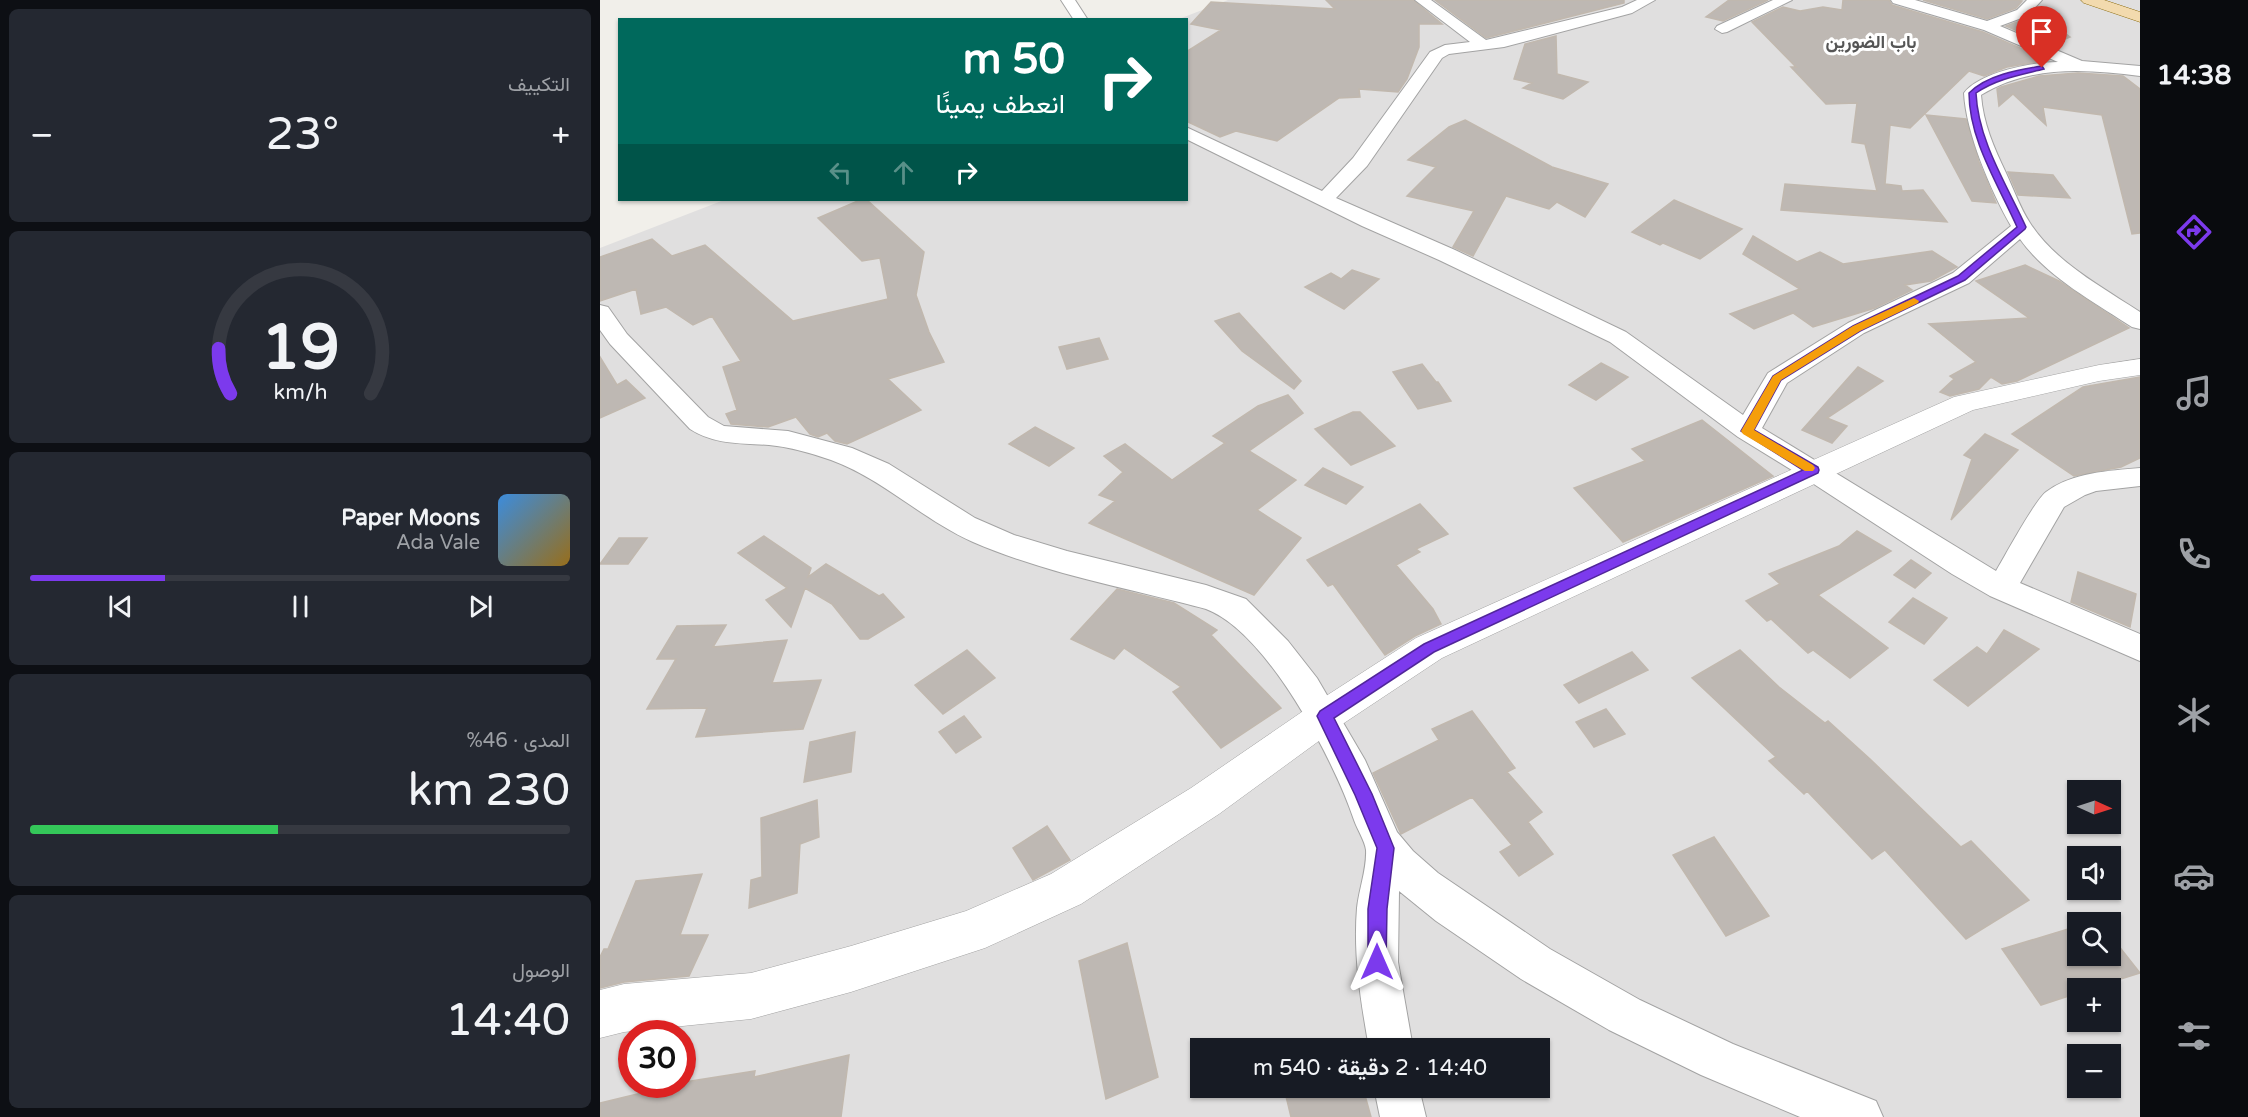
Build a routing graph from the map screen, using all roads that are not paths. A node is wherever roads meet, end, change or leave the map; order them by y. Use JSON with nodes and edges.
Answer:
{"nodes":[{"id":1,"x":1068,"y":0,"type":"edge"},
{"id":2,"x":1422,"y":0,"type":"edge"},
{"id":3,"x":1648,"y":0,"type":"edge"},
{"id":4,"x":1785,"y":0,"type":"edge"},
{"id":5,"x":1898,"y":0,"type":"edge"},
{"id":6,"x":2035,"y":0,"type":"edge"},
{"id":7,"x":2089,"y":0,"type":"edge"},
{"id":8,"x":2140,"y":17,"type":"edge"},
{"id":9,"x":1081,"y":18,"type":"edge"},
{"id":10,"x":1988,"y":26,"type":"junction"},
{"id":11,"x":1722,"y":28,"type":"dead end"},
{"id":12,"x":1481,"y":43,"type":"junction"},
{"id":13,"x":2078,"y":66,"type":"junction"},
{"id":14,"x":2140,"y":71,"type":"edge"},
{"id":15,"x":1188,"y":133,"type":"edge"},
{"id":16,"x":1324,"y":200,"type":"junction"},
{"id":17,"x":2022,"y":227,"type":"junction"},
{"id":18,"x":600,"y":312,"type":"edge"},
{"id":19,"x":2140,"y":322,"type":"edge"},
{"id":20,"x":2140,"y":367,"type":"edge"},
{"id":21,"x":1747,"y":431,"type":"junction"},
{"id":22,"x":1813,"y":470,"type":"junction"},
{"id":23,"x":2140,"y":477,"type":"edge"},
{"id":24,"x":2001,"y":588,"type":"junction"},
{"id":25,"x":2140,"y":648,"type":"edge"},
{"id":26,"x":1325,"y":716,"type":"junction"},
{"id":27,"x":1385,"y":848,"type":"junction"},
{"id":28,"x":600,"y":1014,"type":"edge"},
{"id":29,"x":1389,"y":1038,"type":"edge"},
{"id":30,"x":1399,"y":1098,"type":"edge"},
{"id":31,"x":1403,"y":1117,"type":"edge"},
{"id":32,"x":1860,"y":1117,"type":"edge"}],
"edges":[{"from":1,"to":9,"type":"street"},
{"from":2,"to":12,"type":"street"},
{"from":3,"to":12,"type":"street"},
{"from":4,"to":11,"type":"street"},
{"from":5,"to":10,"type":"street"},
{"from":6,"to":10,"type":"street"},
{"from":7,"to":8,"type":"main road"},
{"from":10,"to":13,"type":"street"},
{"from":12,"to":16,"type":"street"},
{"from":13,"to":14,"type":"street"},
{"from":13,"to":17,"type":"street"},
{"from":15,"to":16,"type":"street"},
{"from":16,"to":21,"type":"street"},
{"from":17,"to":19,"type":"street"},
{"from":17,"to":21,"type":"street"},
{"from":18,"to":26,"type":"street"},
{"from":20,"to":22,"type":"street"},
{"from":21,"to":22,"type":"street"},
{"from":22,"to":24,"type":"street"},
{"from":22,"to":26,"type":"street"},
{"from":23,"to":24,"type":"street"},
{"from":24,"to":25,"type":"street"},
{"from":26,"to":27,"type":"street"},
{"from":26,"to":28,"type":"street"},
{"from":27,"to":29,"type":"street"},
{"from":27,"to":32,"type":"street"},
{"from":30,"to":31,"type":"street"}]}
